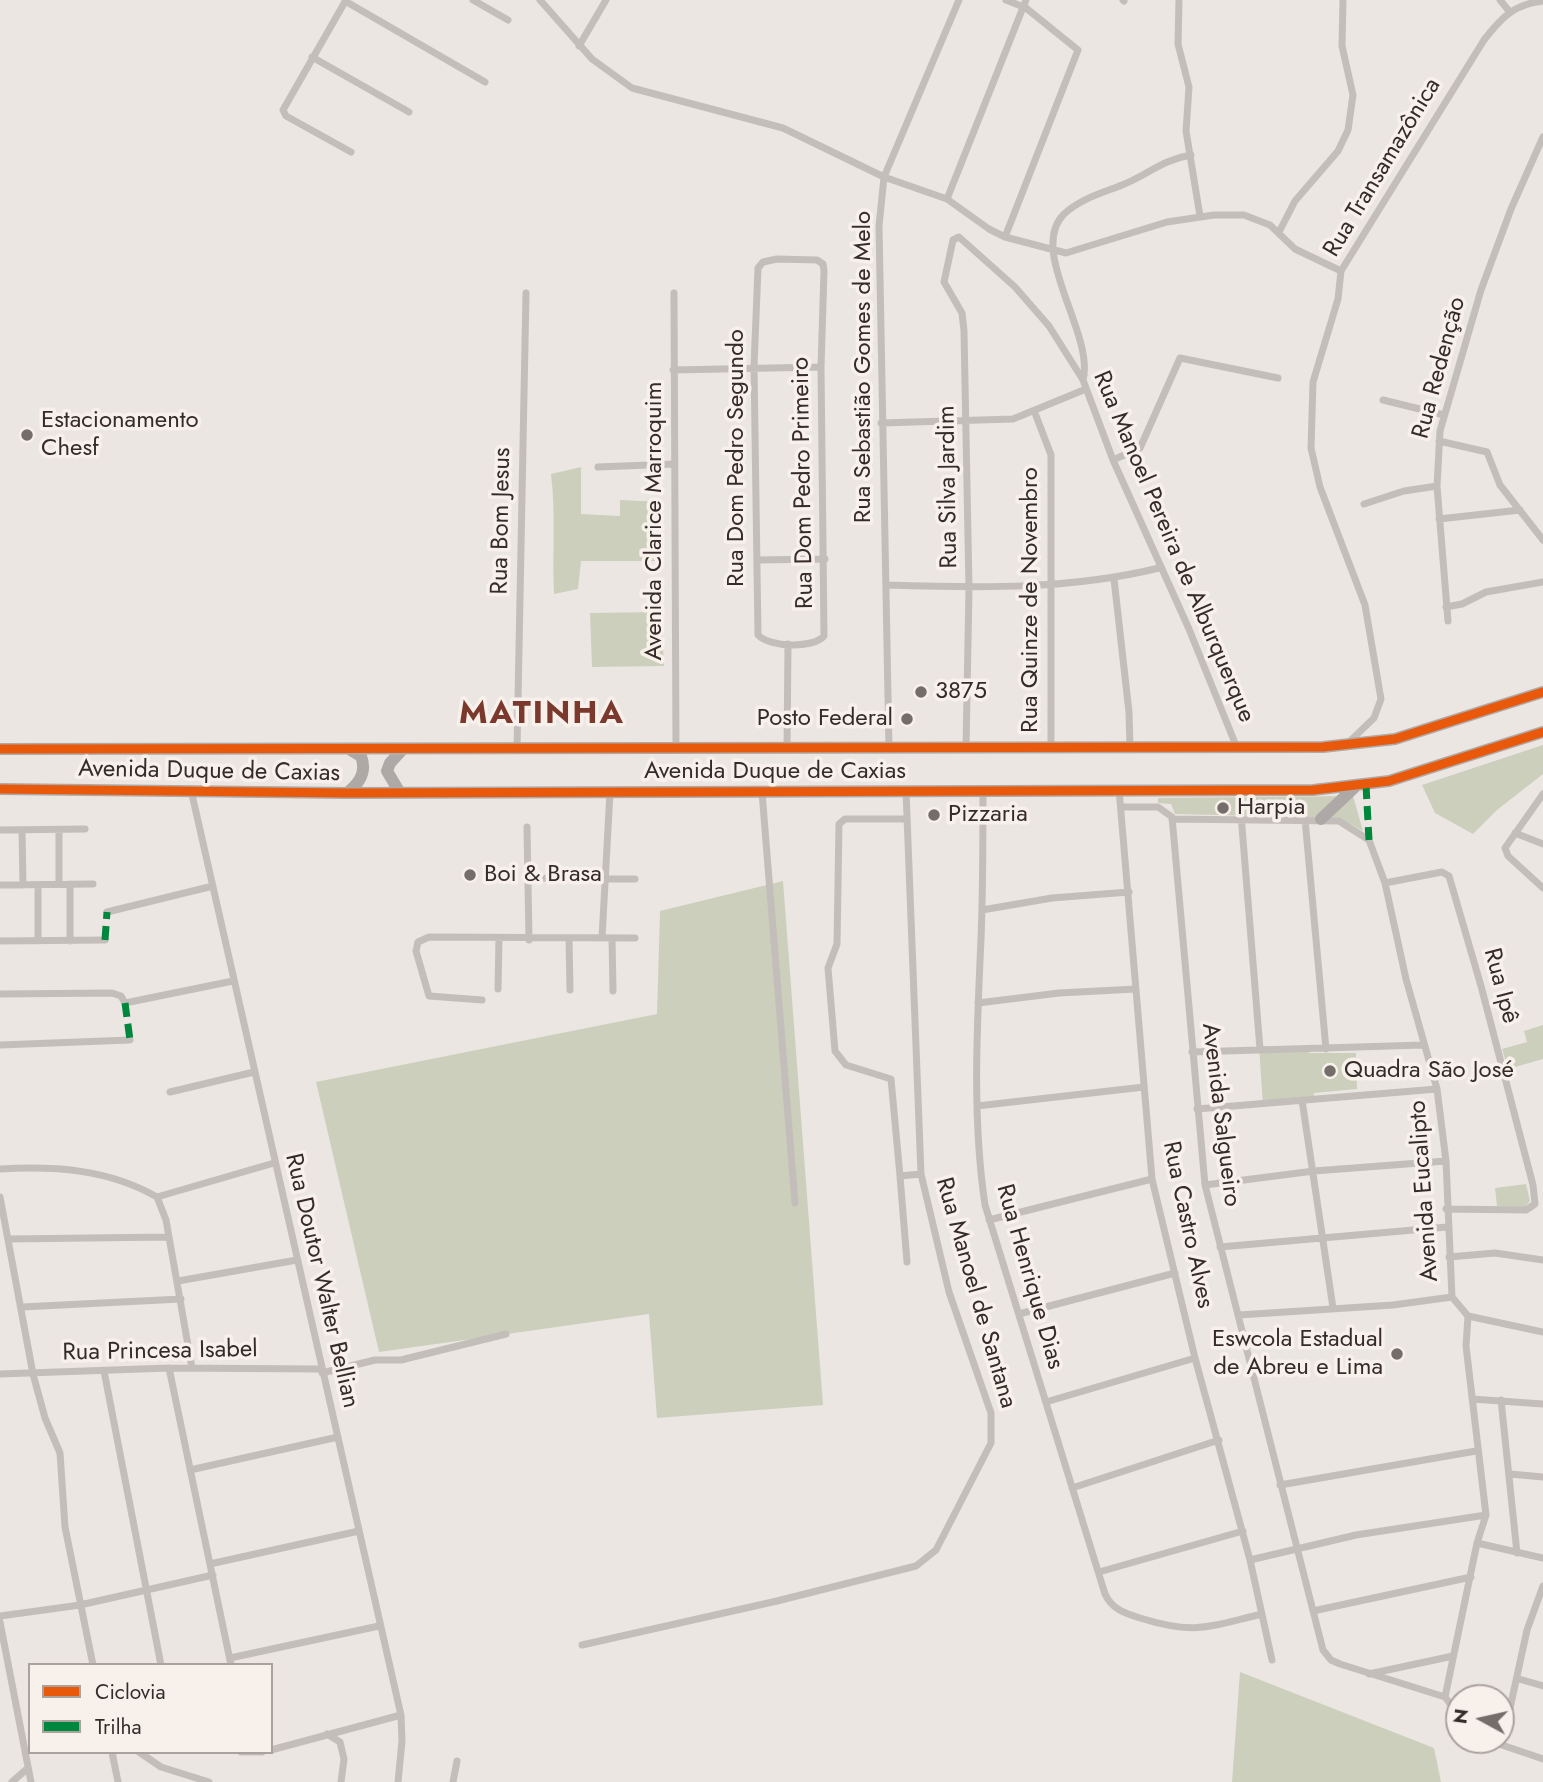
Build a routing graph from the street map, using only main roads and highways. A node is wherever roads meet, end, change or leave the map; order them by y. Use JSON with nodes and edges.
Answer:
{"nodes":[{"id":1,"x":1543,"y":692,"type":"edge"},
{"id":2,"x":1543,"y":733,"type":"edge"},
{"id":3,"x":0,"y":749,"type":"edge"},
{"id":4,"x":349,"y":750,"type":"junction"},
{"id":5,"x":403,"y":750,"type":"junction"},
{"id":6,"x":1357,"y":785,"type":"junction"},
{"id":7,"x":0,"y":789,"type":"edge"},
{"id":8,"x":347,"y":793,"type":"junction"},
{"id":9,"x":400,"y":793,"type":"junction"},
{"id":10,"x":1321,"y":819,"type":"road end"}],
"edges":[{"from":1,"to":5,"type":"highway","name":"Avenida Duque de Caxias"},
{"from":2,"to":6,"type":"highway","name":"Avenida Duque de Caxias"},
{"from":3,"to":4,"type":"highway","name":"Avenida Duque de Caxias"},
{"from":4,"to":5,"type":"highway","name":"Avenida Duque de Caxias"},
{"from":4,"to":8,"type":"highway"},
{"from":5,"to":9,"type":"highway"},
{"from":6,"to":9,"type":"highway","name":"Avenida Duque de Caxias"},
{"from":6,"to":10,"type":"highway"},
{"from":7,"to":8,"type":"highway","name":"Avenida Duque de Caxias"},
{"from":8,"to":9,"type":"highway","name":"Avenida Duque de Caxias"}]}
